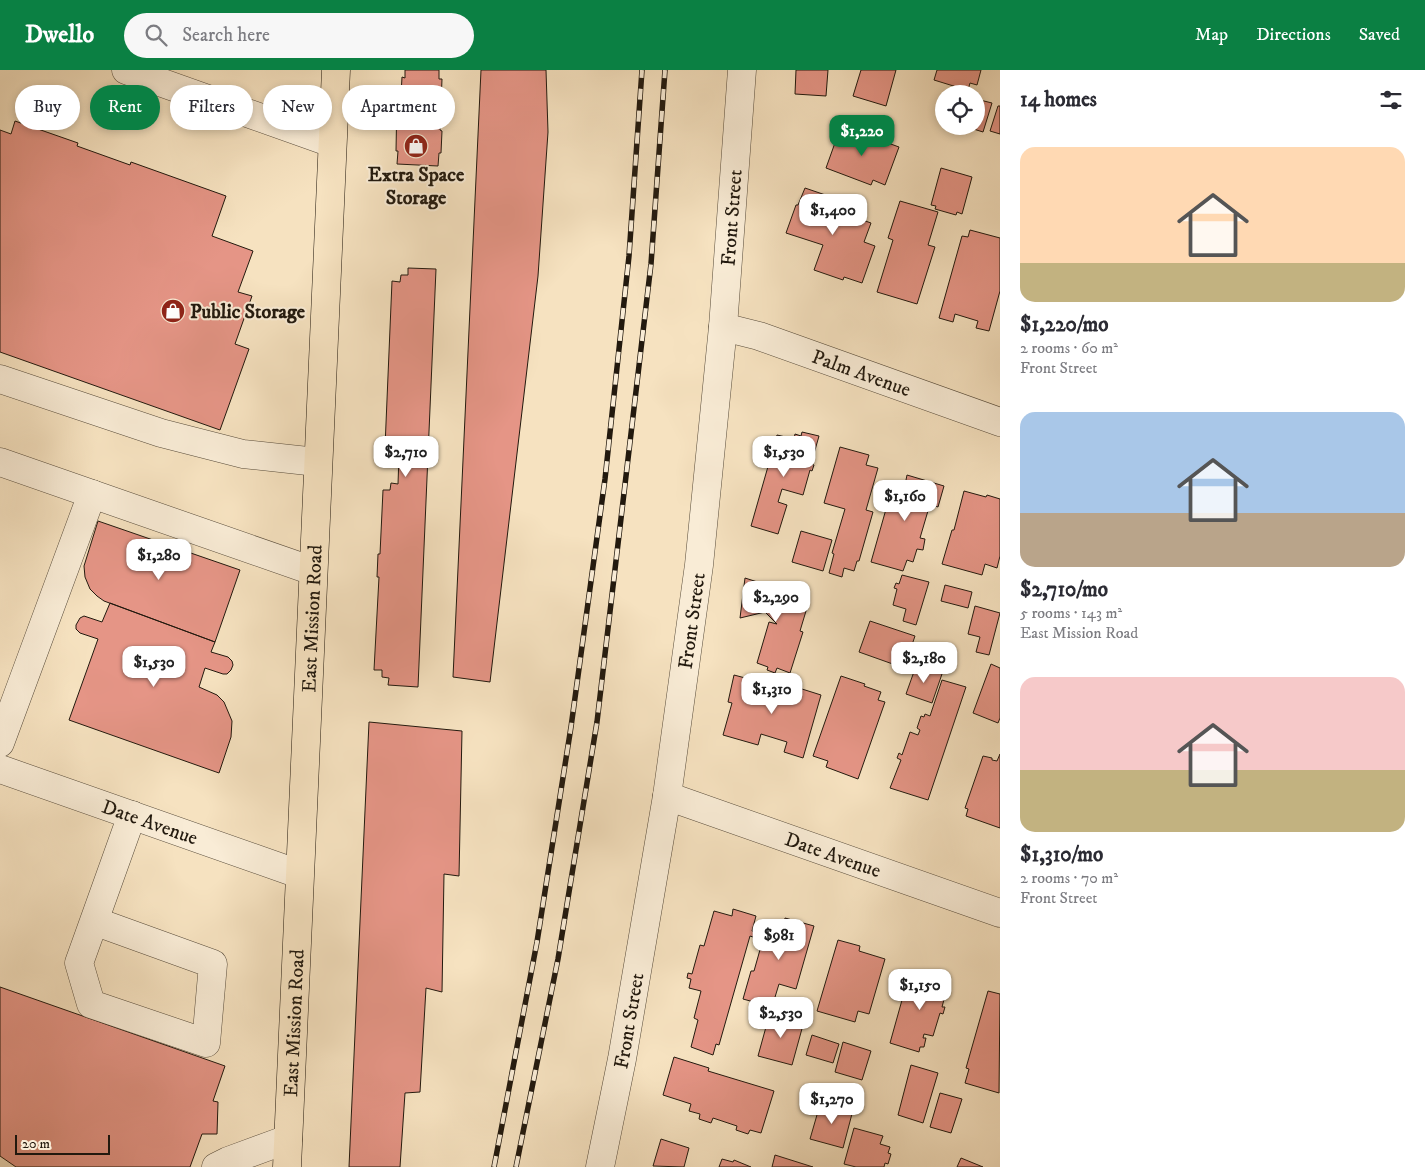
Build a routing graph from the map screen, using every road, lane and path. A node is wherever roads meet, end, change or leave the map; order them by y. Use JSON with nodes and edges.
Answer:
{"nodes":[{"id":1,"x":126,"y":70,"type":"edge"},
{"id":2,"x":336,"y":70,"type":"edge"},
{"id":3,"x":742,"y":70,"type":"edge"},
{"id":4,"x":332,"y":142,"type":"junction"},
{"id":5,"x":723,"y":327,"type":"junction"},
{"id":6,"x":0,"y":379,"type":"edge"},
{"id":7,"x":1000,"y":422,"type":"edge"},
{"id":8,"x":0,"y":462,"type":"edge"},
{"id":9,"x":318,"y":462,"type":"junction"},
{"id":10,"x":92,"y":494,"type":"junction"},
{"id":11,"x":313,"y":571,"type":"junction"},
{"id":12,"x":0,"y":743,"type":"edge"},
{"id":13,"x":0,"y":769,"type":"edge"},
{"id":14,"x":667,"y":796,"type":"junction"},
{"id":15,"x":132,"y":815,"type":"junction"},
{"id":16,"x":299,"y":874,"type":"junction"},
{"id":17,"x":1000,"y":913,"type":"edge"},
{"id":18,"x":94,"y":921,"type":"junction"},
{"id":19,"x":288,"y":1138,"type":"junction"},
{"id":20,"x":216,"y":1167,"type":"edge"},
{"id":21,"x":287,"y":1167,"type":"edge"},
{"id":22,"x":600,"y":1167,"type":"edge"}],
"edges":[{"from":1,"to":4,"type":"street"},
{"from":2,"to":4,"type":"main road","name":"East Mission Road"},
{"from":3,"to":5,"type":"street","name":"Front Street"},
{"from":4,"to":9,"type":"main road","name":"East Mission Road"},
{"from":5,"to":7,"type":"street","name":"Palm Avenue"},
{"from":5,"to":14,"type":"street","name":"Front Street"},
{"from":6,"to":9,"type":"street"},
{"from":8,"to":10,"type":"street"},
{"from":9,"to":11,"type":"main road","name":"East Mission Road"},
{"from":10,"to":11,"type":"street"},
{"from":10,"to":12,"type":"street"},
{"from":11,"to":16,"type":"main road","name":"East Mission Road"},
{"from":13,"to":15,"type":"street","name":"Date Avenue"},
{"from":14,"to":17,"type":"street","name":"Date Avenue"},
{"from":14,"to":22,"type":"street","name":"Front Street"},
{"from":15,"to":16,"type":"street","name":"Date Avenue"},
{"from":15,"to":18,"type":"street"},
{"from":16,"to":19,"type":"main road","name":"East Mission Road"},
{"from":18,"to":18,"type":"street"},
{"from":19,"to":20,"type":"street"},
{"from":19,"to":21,"type":"main road","name":"East Mission Road"}]}
